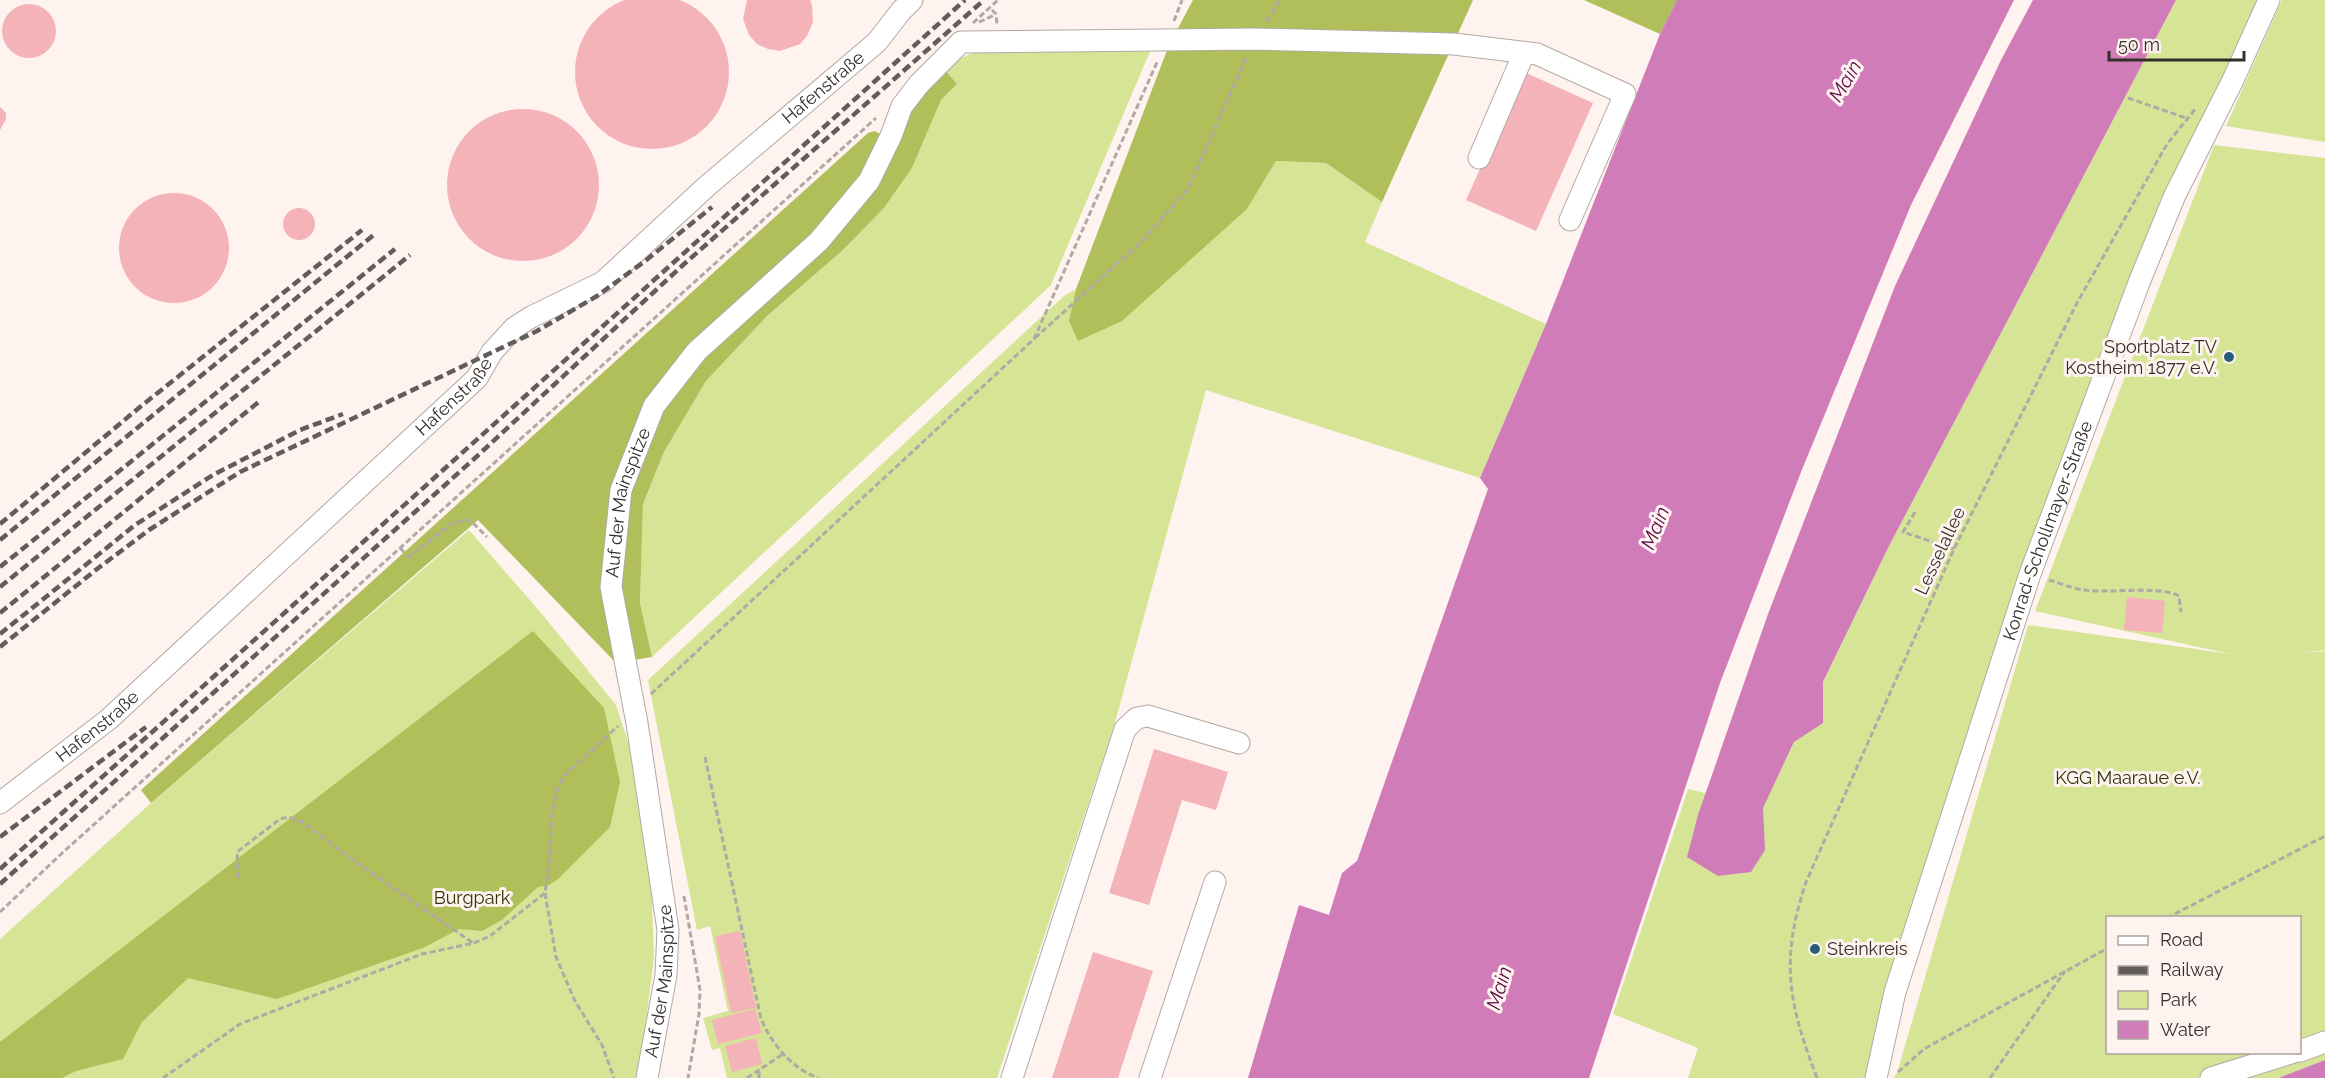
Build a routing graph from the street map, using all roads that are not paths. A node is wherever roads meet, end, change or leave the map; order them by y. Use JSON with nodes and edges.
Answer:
{"nodes":[{"id":1,"x":2270,"y":0,"type":"edge"},
{"id":2,"x":901,"y":4,"type":"edge"},
{"id":3,"x":1524,"y":53,"type":"junction"},
{"id":4,"x":1479,"y":158,"type":"dead end"},
{"id":5,"x":1570,"y":220,"type":"dead end"},
{"id":6,"x":1239,"y":743,"type":"dead end"},
{"id":7,"x":0,"y":803,"type":"edge"},
{"id":8,"x":1215,"y":882,"type":"dead end"},
{"id":9,"x":2325,"y":1042,"type":"edge"},
{"id":10,"x":2301,"y":1051,"type":"edge"},
{"id":11,"x":2291,"y":1054,"type":"edge"},
{"id":12,"x":647,"y":1078,"type":"edge"},
{"id":13,"x":1012,"y":1078,"type":"edge"},
{"id":14,"x":1150,"y":1078,"type":"edge"},
{"id":15,"x":1876,"y":1078,"type":"edge"},
{"id":16,"x":2211,"y":1078,"type":"edge"}],
"edges":[{"from":1,"to":15,"type":"street","name":"Konrad-Schollmayer-Straße"},
{"from":2,"to":7,"type":"street","name":"Hafenstraße"},
{"from":3,"to":4,"type":"street"},
{"from":3,"to":5,"type":"street"},
{"from":3,"to":12,"type":"street","name":"Auf der Mainspitze"},
{"from":6,"to":13,"type":"street"},
{"from":8,"to":14,"type":"street"},
{"from":9,"to":10,"type":"street"},
{"from":11,"to":16,"type":"street"}]}
